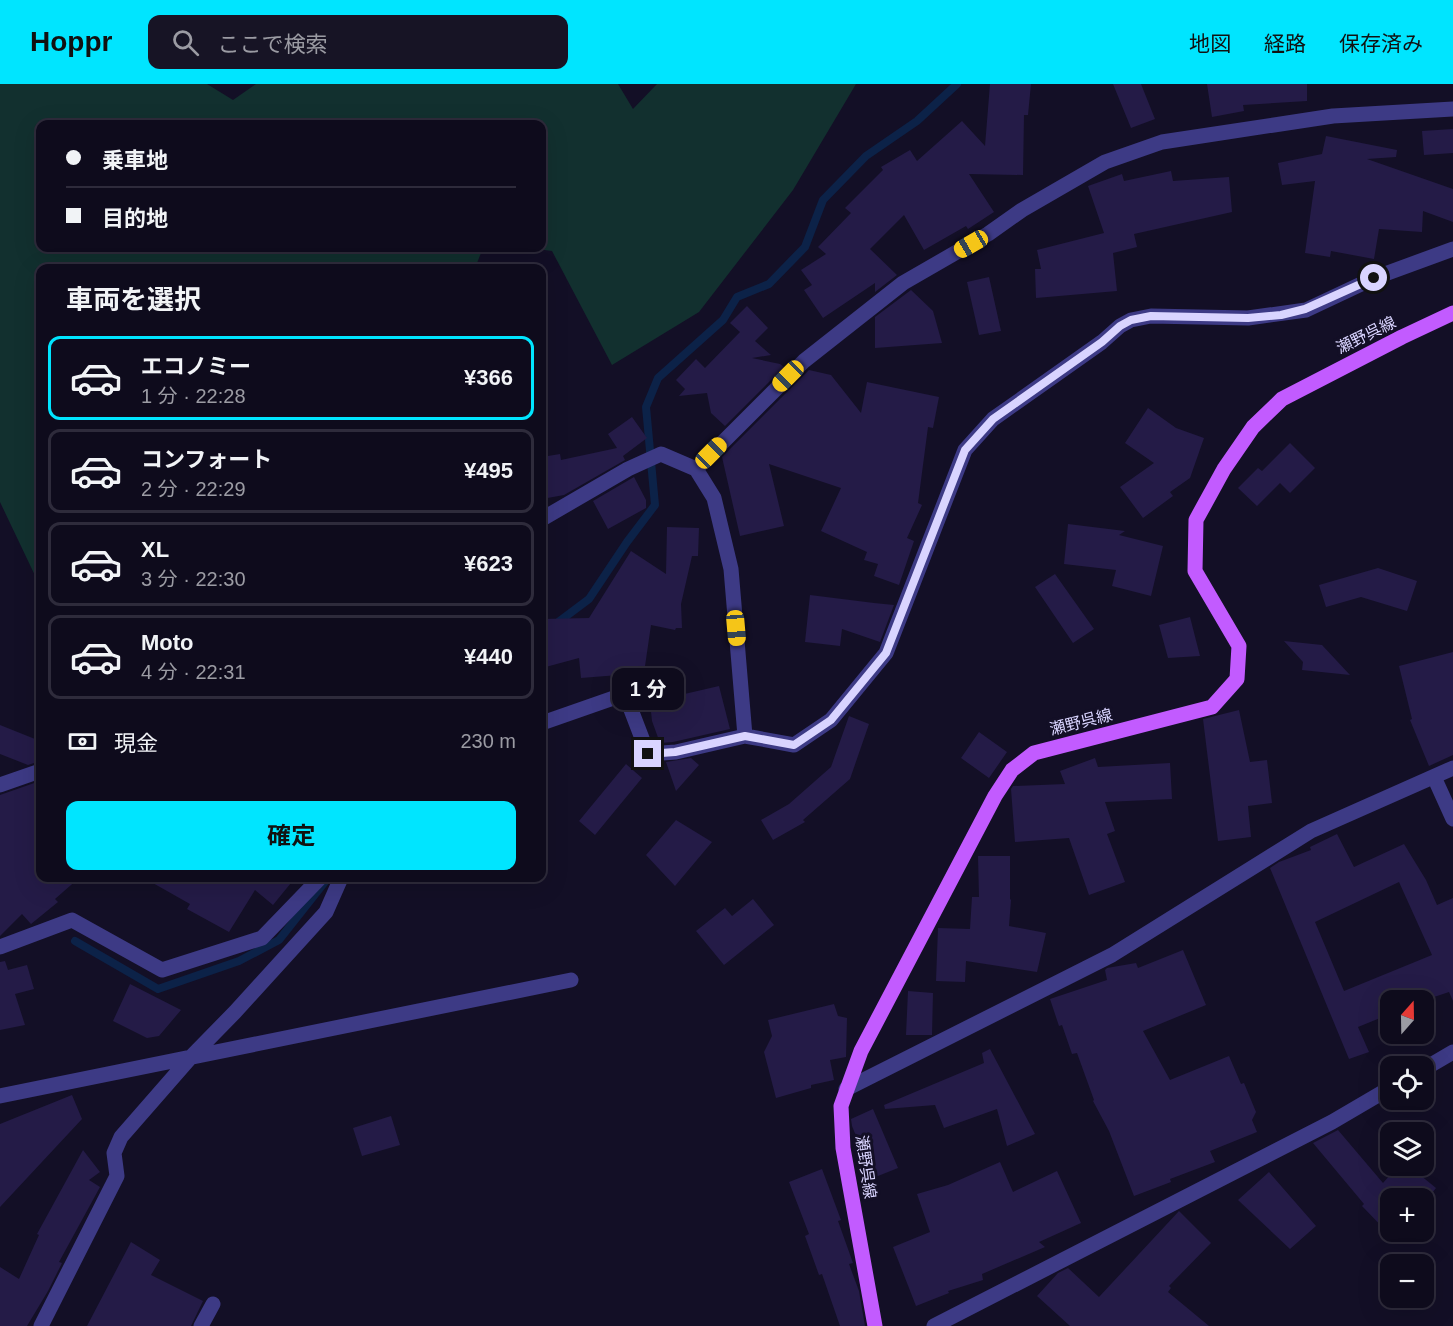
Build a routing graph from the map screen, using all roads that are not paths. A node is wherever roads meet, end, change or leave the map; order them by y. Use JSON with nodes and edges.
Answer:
{"nodes":[{"id":1,"x":1453,"y":109,"type":"edge"},
{"id":2,"x":1453,"y":249,"type":"edge"},
{"id":3,"x":1453,"y":314,"type":"edge"},
{"id":4,"x":696,"y":469,"type":"junction"},
{"id":5,"x":546,"y":517,"type":"edge"},
{"id":6,"x":546,"y":722,"type":"edge"},
{"id":7,"x":745,"y":736,"type":"junction"},
{"id":8,"x":1453,"y":768,"type":"edge"},
{"id":9,"x":36,"y":772,"type":"edge"},
{"id":10,"x":1434,"y":777,"type":"junction"},
{"id":11,"x":0,"y":785,"type":"edge"},
{"id":12,"x":1453,"y":819,"type":"edge"},
{"id":13,"x":316,"y":882,"type":"edge"},
{"id":14,"x":339,"y":882,"type":"edge"},
{"id":15,"x":0,"y":947,"type":"edge"},
{"id":16,"x":571,"y":980,"type":"dead end"},
{"id":17,"x":1453,"y":1052,"type":"edge"},
{"id":18,"x":190,"y":1058,"type":"junction"},
{"id":19,"x":1434,"y":1063,"type":"edge"},
{"id":20,"x":846,"y":1089,"type":"junction"},
{"id":21,"x":1380,"y":1094,"type":"edge"},
{"id":22,"x":0,"y":1096,"type":"edge"},
{"id":23,"x":213,"y":1304,"type":"dead end"},
{"id":24,"x":41,"y":1326,"type":"edge"},
{"id":25,"x":201,"y":1326,"type":"edge"},
{"id":26,"x":874,"y":1326,"type":"edge"},
{"id":27,"x":934,"y":1326,"type":"edge"}],
"edges":[{"from":1,"to":4,"type":"street"},
{"from":2,"to":7,"type":"street"},
{"from":3,"to":20,"type":"main road","name":"瀬野呉線"},
{"from":4,"to":5,"type":"street"},
{"from":4,"to":7,"type":"street"},
{"from":6,"to":7,"type":"street"},
{"from":8,"to":10,"type":"street"},
{"from":9,"to":11,"type":"street"},
{"from":10,"to":12,"type":"street"},
{"from":10,"to":20,"type":"street"},
{"from":13,"to":15,"type":"street"},
{"from":14,"to":18,"type":"street"},
{"from":16,"to":18,"type":"street"},
{"from":17,"to":19,"type":"street"},
{"from":18,"to":22,"type":"street"},
{"from":18,"to":24,"type":"street"},
{"from":20,"to":26,"type":"main road","name":"瀬野呉線"},
{"from":21,"to":27,"type":"street"},
{"from":23,"to":25,"type":"street"}]}
